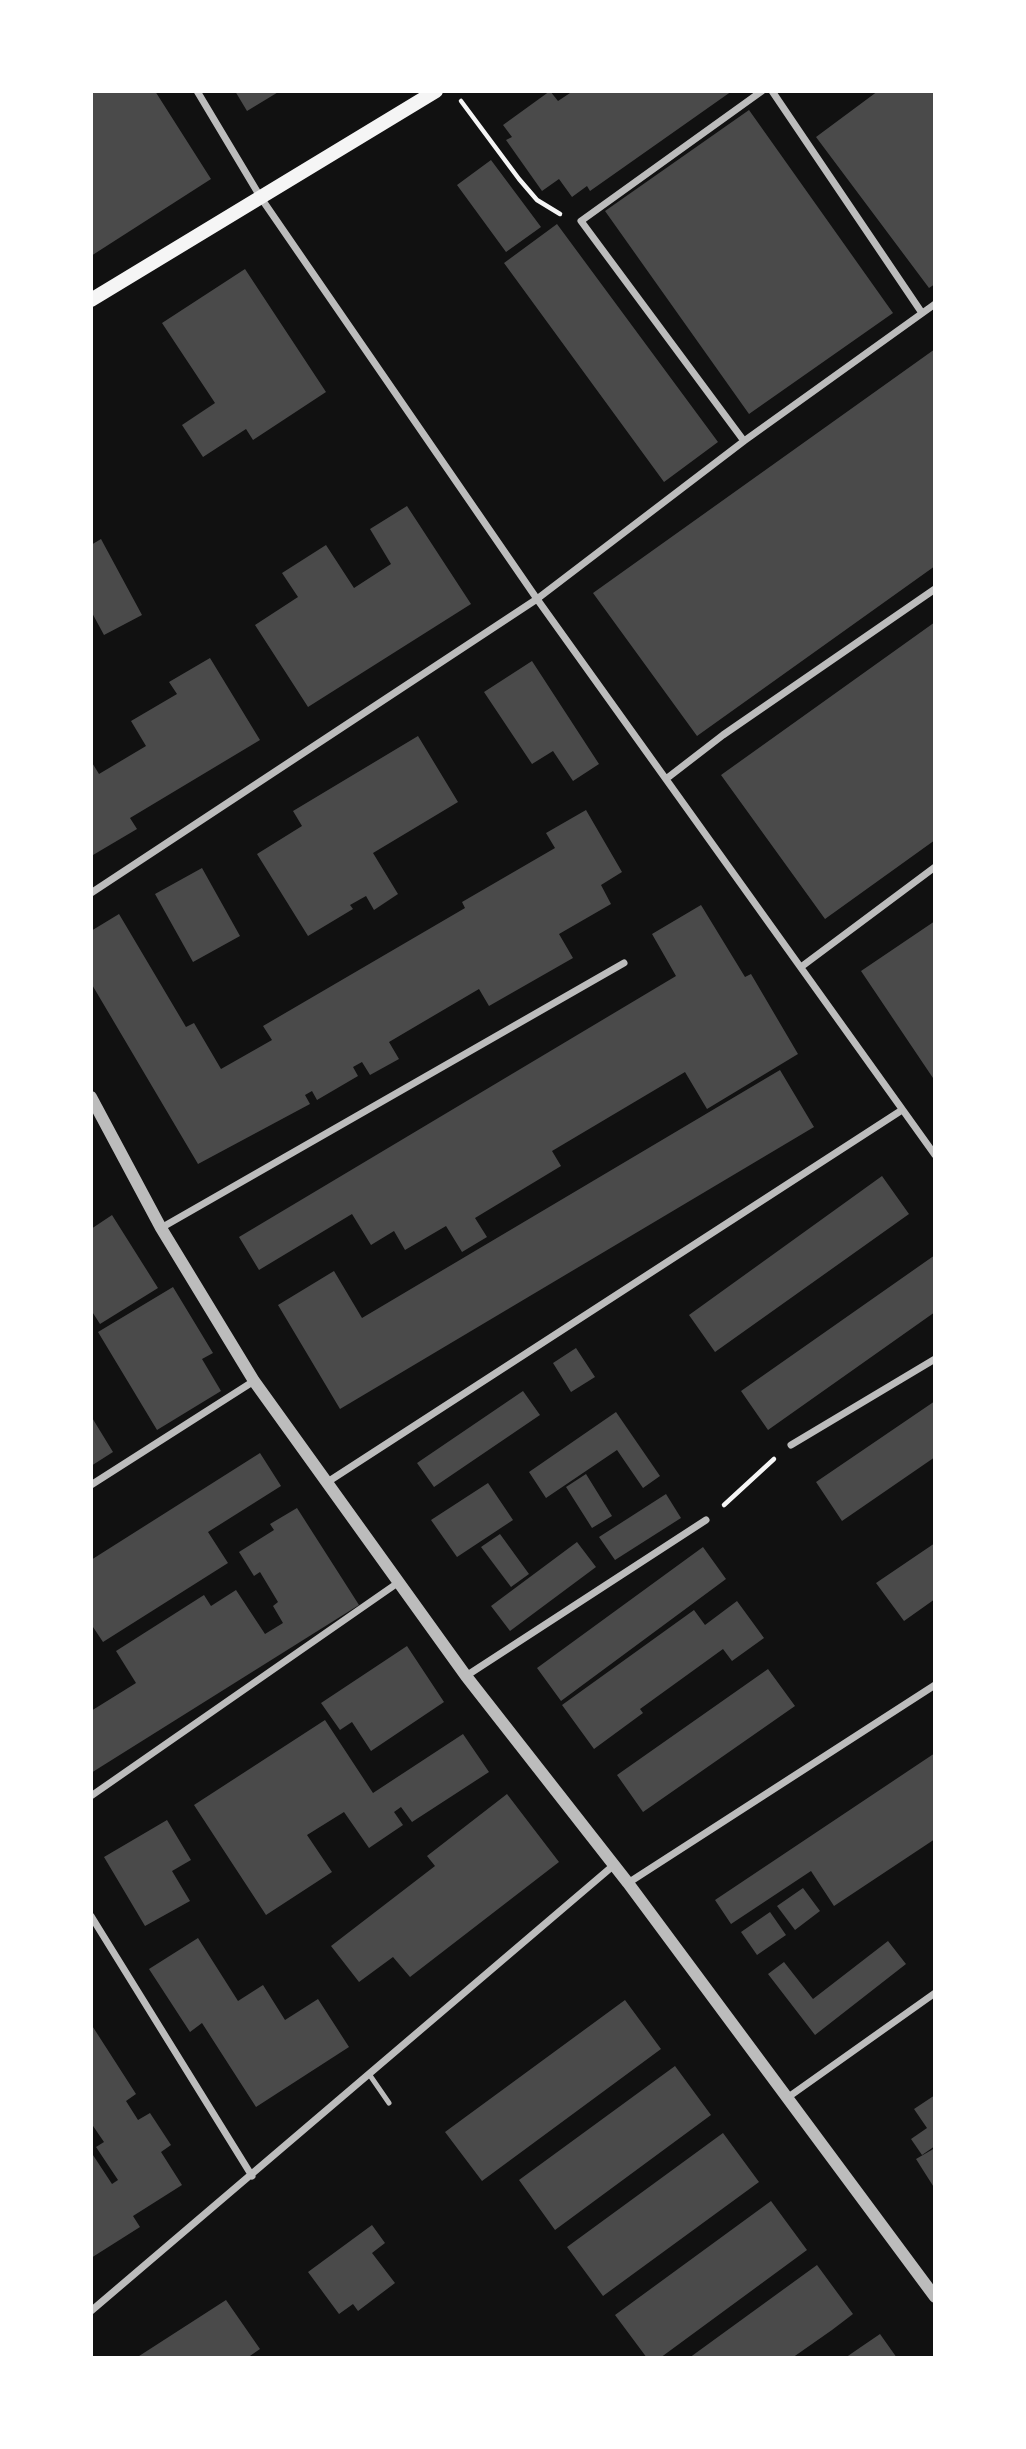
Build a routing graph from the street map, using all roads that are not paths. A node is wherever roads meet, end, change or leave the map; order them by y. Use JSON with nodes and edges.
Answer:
{"nodes":[{"id":1,"x":197,"y":91,"type":"edge"},
{"id":2,"x":762,"y":91,"type":"edge"},
{"id":3,"x":772,"y":91,"type":"edge"},
{"id":4,"x":430,"y":93,"type":"edge"},
{"id":5,"x":261,"y":198,"type":"junction"},
{"id":6,"x":91,"y":300,"type":"edge"},
{"id":7,"x":935,"y":303,"type":"edge"},
{"id":8,"x":922,"y":313,"type":"junction"},
{"id":9,"x":744,"y":441,"type":"junction"},
{"id":10,"x":935,"y":589,"type":"edge"},
{"id":11,"x":537,"y":599,"type":"junction"},
{"id":12,"x":666,"y":779,"type":"junction"},
{"id":13,"x":935,"y":867,"type":"edge"},
{"id":14,"x":91,"y":893,"type":"edge"},
{"id":15,"x":624,"y":963,"type":"dead end"},
{"id":16,"x":800,"y":967,"type":"junction"},
{"id":17,"x":91,"y":1097,"type":"edge"},
{"id":18,"x":902,"y":1110,"type":"junction"},
{"id":19,"x":934,"y":1151,"type":"edge"},
{"id":20,"x":162,"y":1228,"type":"junction"},
{"id":21,"x":935,"y":1359,"type":"edge"},
{"id":22,"x":254,"y":1381,"type":"junction"},
{"id":23,"x":791,"y":1444,"type":"road end"},
{"id":24,"x":326,"y":1483,"type":"junction"},
{"id":25,"x":91,"y":1485,"type":"edge"},
{"id":26,"x":706,"y":1520,"type":"road end"},
{"id":27,"x":399,"y":1582,"type":"junction"},
{"id":28,"x":466,"y":1676,"type":"junction"},
{"id":29,"x":935,"y":1685,"type":"edge"},
{"id":30,"x":91,"y":1796,"type":"edge"},
{"id":31,"x":614,"y":1865,"type":"junction"},
{"id":32,"x":628,"y":1883,"type":"junction"},
{"id":33,"x":91,"y":1916,"type":"edge"},
{"id":34,"x":935,"y":1993,"type":"edge"},
{"id":35,"x":369,"y":2074,"type":"junction"},
{"id":36,"x":788,"y":2098,"type":"junction"},
{"id":37,"x":389,"y":2103,"type":"dead end"},
{"id":38,"x":252,"y":2176,"type":"junction"},
{"id":39,"x":935,"y":2297,"type":"edge"},
{"id":40,"x":91,"y":2311,"type":"edge"}],
"edges":[{"from":1,"to":5,"type":"street"},
{"from":2,"to":9,"type":"street"},
{"from":3,"to":8,"type":"street"},
{"from":4,"to":5,"type":"main road"},
{"from":5,"to":6,"type":"main road"},
{"from":5,"to":11,"type":"street"},
{"from":7,"to":8,"type":"street"},
{"from":8,"to":9,"type":"street"},
{"from":9,"to":11,"type":"street"},
{"from":10,"to":12,"type":"street"},
{"from":11,"to":12,"type":"street"},
{"from":11,"to":14,"type":"street"},
{"from":12,"to":16,"type":"street"},
{"from":13,"to":16,"type":"street"},
{"from":15,"to":20,"type":"street"},
{"from":16,"to":18,"type":"street"},
{"from":17,"to":20,"type":"street"},
{"from":18,"to":19,"type":"street"},
{"from":18,"to":24,"type":"street"},
{"from":20,"to":22,"type":"street"},
{"from":21,"to":23,"type":"street"},
{"from":22,"to":24,"type":"street"},
{"from":22,"to":25,"type":"street"},
{"from":24,"to":27,"type":"street"},
{"from":26,"to":28,"type":"street"},
{"from":27,"to":28,"type":"street"},
{"from":27,"to":30,"type":"street"},
{"from":28,"to":31,"type":"street"},
{"from":29,"to":32,"type":"street"},
{"from":31,"to":32,"type":"street"},
{"from":31,"to":35,"type":"street"},
{"from":32,"to":36,"type":"street"},
{"from":33,"to":38,"type":"street"},
{"from":34,"to":36,"type":"street"},
{"from":35,"to":37,"type":"lane"},
{"from":35,"to":38,"type":"street"},
{"from":36,"to":39,"type":"street"},
{"from":38,"to":40,"type":"street"}]}
